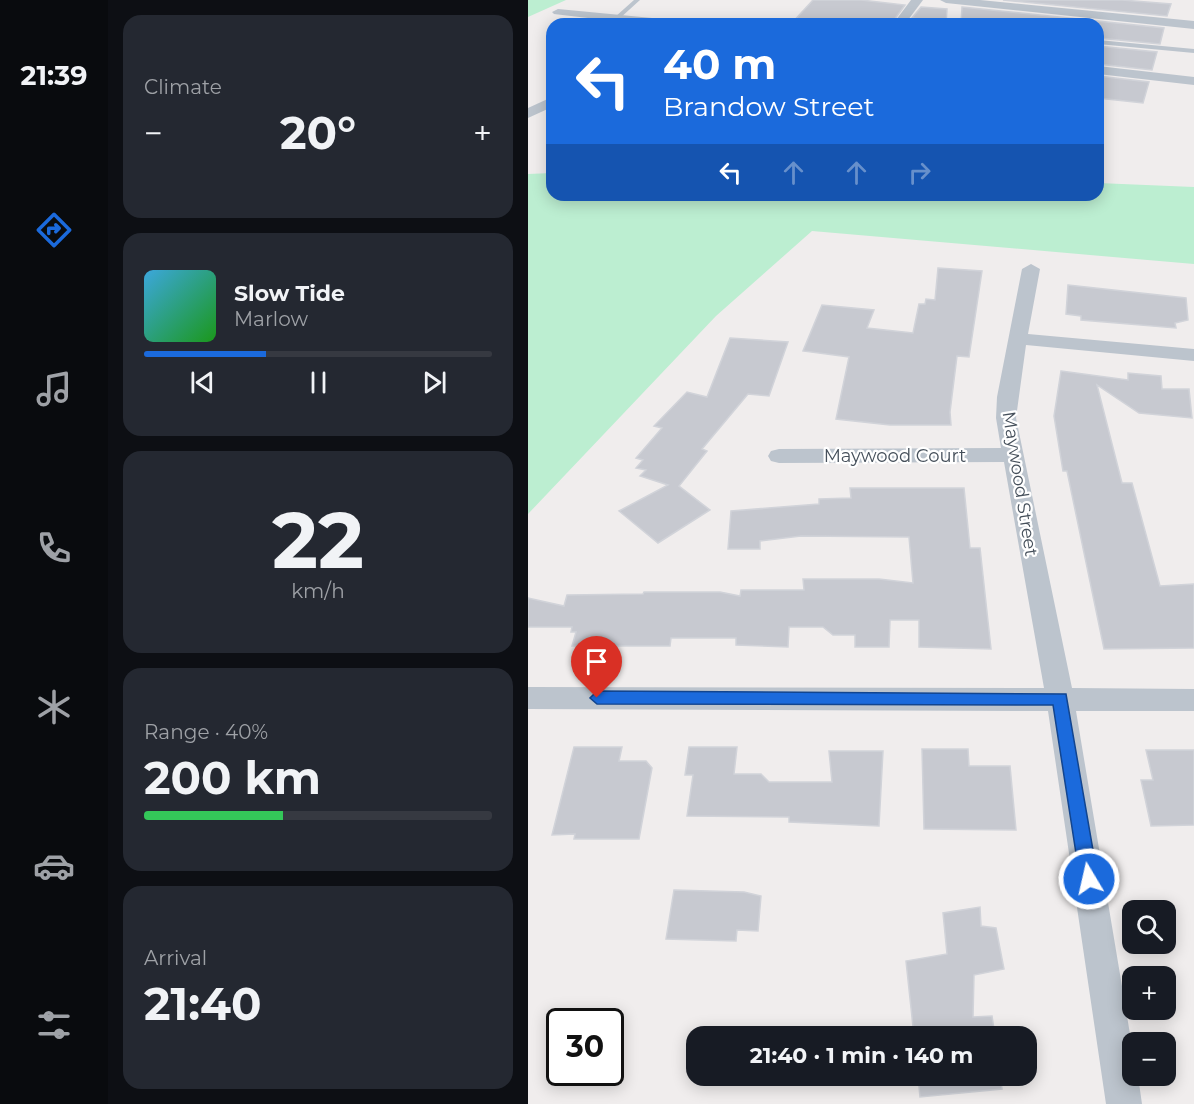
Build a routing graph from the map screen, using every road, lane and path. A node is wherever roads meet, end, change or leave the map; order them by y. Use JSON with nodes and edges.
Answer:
{"nodes":[{"id":1,"x":638,"y":0,"type":"edge"},
{"id":2,"x":917,"y":0,"type":"edge"},
{"id":3,"x":946,"y":0,"type":"edge"},
{"id":4,"x":558,"y":12,"type":"dead end"},
{"id":5,"x":617,"y":18,"type":"joint"},
{"id":6,"x":904,"y":18,"type":"edge"},
{"id":7,"x":1194,"y":25,"type":"edge"},
{"id":8,"x":1104,"y":43,"type":"edge"},
{"id":9,"x":1194,"y":51,"type":"edge"},
{"id":10,"x":1104,"y":71,"type":"edge"},
{"id":11,"x":1194,"y":81,"type":"edge"},
{"id":12,"x":546,"y":104,"type":"edge"},
{"id":13,"x":528,"y":114,"type":"edge"},
{"id":14,"x":1031,"y":269,"type":"dead end"},
{"id":15,"x":1019,"y":339,"type":"junction"},
{"id":16,"x":1194,"y":355,"type":"edge"},
{"id":17,"x":1011,"y":455,"type":"junction"},
{"id":18,"x":779,"y":456,"type":"dead end"},
{"id":19,"x":528,"y":698,"type":"edge"},
{"id":20,"x":1060,"y":699,"type":"junction"},
{"id":21,"x":1194,"y":700,"type":"edge"},
{"id":22,"x":1124,"y":1104,"type":"edge"}],
"edges":[{"from":1,"to":5,"type":"lane"},
{"from":2,"to":6,"type":"street"},
{"from":3,"to":7,"type":"street"},
{"from":4,"to":5,"type":"street"},
{"from":8,"to":9,"type":"lane"},
{"from":10,"to":11,"type":"street"},
{"from":12,"to":13,"type":"street"},
{"from":14,"to":15,"type":"street","name":"Maywood Street"},
{"from":15,"to":16,"type":"street"},
{"from":15,"to":17,"type":"street","name":"Maywood Street"},
{"from":17,"to":18,"type":"street","name":"Maywood Court"},
{"from":17,"to":20,"type":"street","name":"Maywood Street"},
{"from":19,"to":20,"type":"street"},
{"from":20,"to":21,"type":"street"},
{"from":20,"to":22,"type":"street","name":"Maywood Street"}]}
